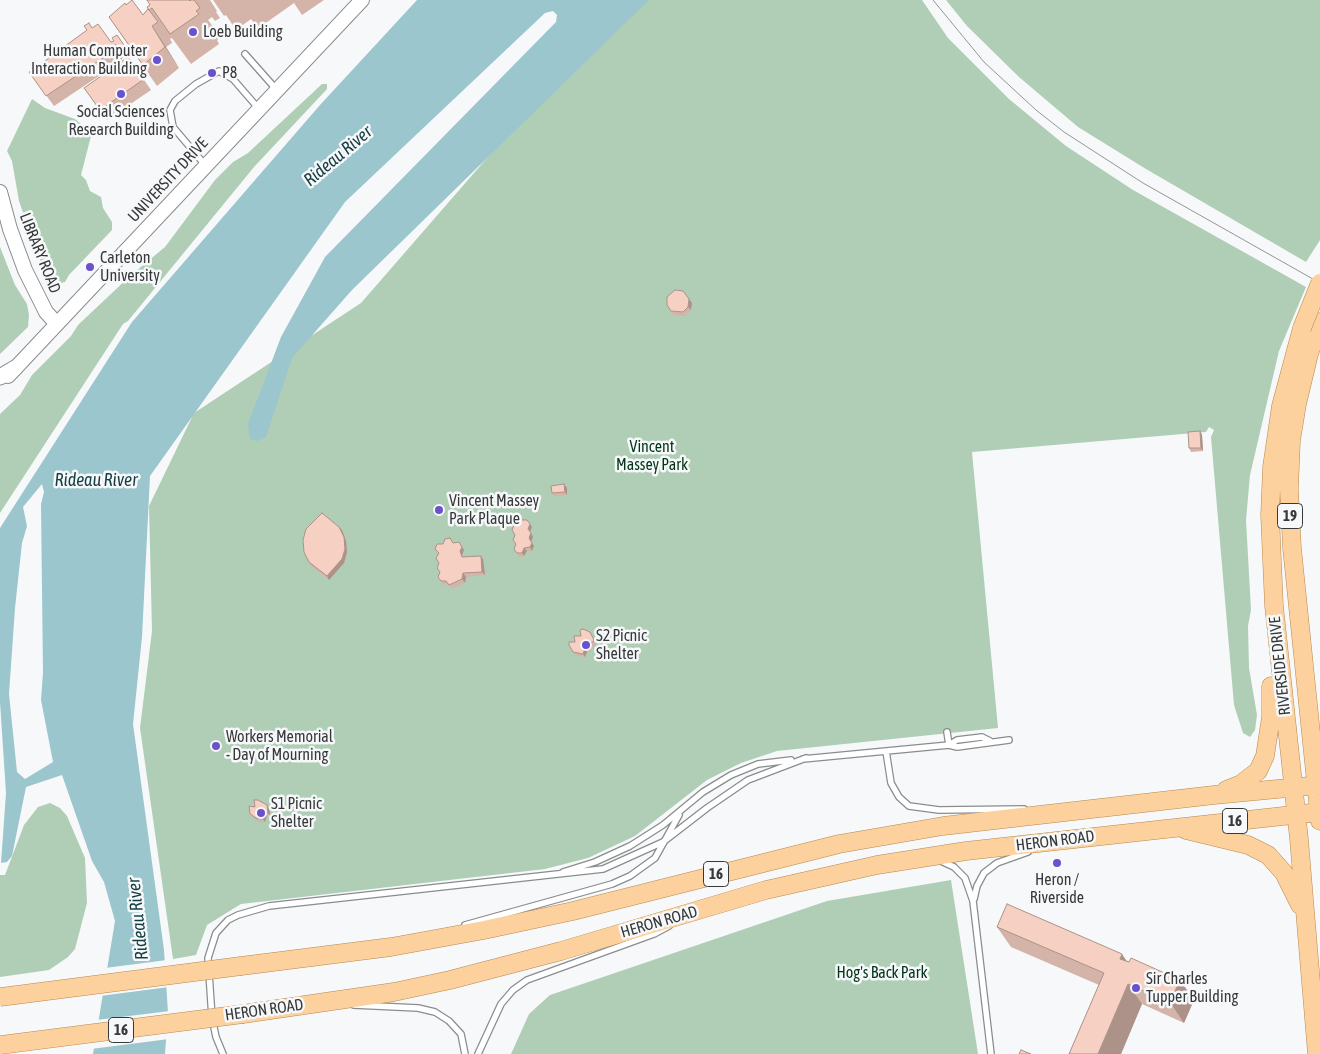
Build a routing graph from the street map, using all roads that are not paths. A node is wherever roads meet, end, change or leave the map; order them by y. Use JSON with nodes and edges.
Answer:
{"nodes":[{"id":1,"x":362,"y":0,"type":"edge"},
{"id":2,"x":245,"y":54,"type":"dead end"},
{"id":3,"x":276,"y":89,"type":"junction"},
{"id":4,"x":259,"y":109,"type":"junction"},
{"id":5,"x":206,"y":166,"type":"junction"},
{"id":6,"x":0,"y":192,"type":"edge"},
{"id":7,"x":1320,"y":283,"type":"edge"},
{"id":8,"x":56,"y":323,"type":"junction"},
{"id":9,"x":1312,"y":328,"type":"edge"},
{"id":10,"x":15,"y":368,"type":"junction"},
{"id":11,"x":0,"y":377,"type":"edge"},
{"id":12,"x":0,"y":383,"type":"edge"},
{"id":13,"x":1274,"y":606,"type":"junction"},
{"id":14,"x":1308,"y":702,"type":"junction"},
{"id":15,"x":948,"y":732,"type":"dead end"},
{"id":16,"x":1320,"y":737,"type":"edge"},
{"id":17,"x":1008,"y":740,"type":"dead end"},
{"id":18,"x":949,"y":745,"type":"junction"},
{"id":19,"x":886,"y":751,"type":"junction"},
{"id":20,"x":806,"y":758,"type":"junction"},
{"id":21,"x":1318,"y":785,"type":"edge"},
{"id":22,"x":1292,"y":788,"type":"junction"},
{"id":23,"x":1214,"y":794,"type":"junction"},
{"id":24,"x":685,"y":807,"type":"junction"},
{"id":25,"x":1094,"y":808,"type":"junction"},
{"id":26,"x":1296,"y":814,"type":"junction"},
{"id":27,"x":1320,"y":815,"type":"edge"},
{"id":28,"x":1173,"y":827,"type":"junction"},
{"id":29,"x":1072,"y":838,"type":"junction"},
{"id":30,"x":663,"y":842,"type":"junction"},
{"id":31,"x":927,"y":856,"type":"junction"},
{"id":32,"x":547,"y":877,"type":"junction"},
{"id":33,"x":973,"y":901,"type":"junction"},
{"id":34,"x":697,"y":911,"type":"junction"},
{"id":35,"x":1306,"y":919,"type":"junction"},
{"id":36,"x":391,"y":947,"type":"junction"},
{"id":37,"x":0,"y":997,"type":"edge"},
{"id":38,"x":310,"y":1004,"type":"junction"},
{"id":39,"x":0,"y":1045,"type":"edge"},
{"id":40,"x":222,"y":1054,"type":"edge"},
{"id":41,"x":465,"y":1054,"type":"edge"},
{"id":42,"x":478,"y":1054,"type":"edge"},
{"id":43,"x":991,"y":1054,"type":"edge"},
{"id":44,"x":1317,"y":1054,"type":"edge"}],
"edges":[{"from":1,"to":3,"type":"street","name":"UNIVERSITY DRIVE"},
{"from":2,"to":3,"type":"lane"},
{"from":3,"to":4,"type":"street","name":"UNIVERSITY DRIVE"},
{"from":4,"to":5,"type":"street","name":"UNIVERSITY DRIVE"},
{"from":4,"to":5,"type":"lane"},
{"from":5,"to":8,"type":"street","name":"UNIVERSITY DRIVE"},
{"from":6,"to":8,"type":"street","name":"LIBRARY ROAD"},
{"from":7,"to":9,"type":"main road","name":"RIVERSIDE DRIVE","number":"19","bridge":true},
{"from":8,"to":10,"type":"street","name":"UNIVERSITY DRIVE"},
{"from":9,"to":13,"type":"main road","name":"RIVERSIDE DRIVE","number":"19"},
{"from":9,"to":14,"type":"main road","name":"RIVERSIDE DRIVE","number":"19"},
{"from":10,"to":11,"type":"main road"},
{"from":10,"to":12,"type":"street","name":"UNIVERSITY DRIVE"},
{"from":13,"to":22,"type":"main road","name":"RIVERSIDE DRIVE","number":"19"},
{"from":13,"to":23,"type":"main road"},
{"from":14,"to":16,"type":"main road"},
{"from":14,"to":21,"type":"main road","name":"RIVERSIDE DRIVE","number":"19"},
{"from":15,"to":18,"type":"lane"},
{"from":17,"to":18,"type":"lane"},
{"from":18,"to":19,"type":"lane"},
{"from":19,"to":20,"type":"lane"},
{"from":19,"to":25,"type":"lane"},
{"from":20,"to":24,"type":"lane"},
{"from":20,"to":30,"type":"lane"},
{"from":21,"to":22,"type":"main road","name":"HERON ROAD","number":"16"},
{"from":21,"to":27,"type":"main road","name":"RIVERSIDE DRIVE","number":"19"},
{"from":22,"to":23,"type":"main road","name":"HERON ROAD","number":"16"},
{"from":22,"to":26,"type":"main road","name":"RIVERSIDE DRIVE","number":"19"},
{"from":23,"to":25,"type":"main road","name":"HERON ROAD","number":"16"},
{"from":24,"to":30,"type":"lane"},
{"from":24,"to":32,"type":"lane"},
{"from":25,"to":36,"type":"main road","name":"HERON ROAD","number":"16"},
{"from":26,"to":27,"type":"main road","name":"HERON ROAD","number":"16"},
{"from":26,"to":28,"type":"main road","name":"HERON ROAD","number":"16"},
{"from":26,"to":35,"type":"main road","name":"RIVERSIDE DRIVE","number":"19"},
{"from":28,"to":29,"type":"main road","name":"HERON ROAD","number":"16"},
{"from":28,"to":35,"type":"main road"},
{"from":29,"to":31,"type":"main road","name":"HERON ROAD","number":"16"},
{"from":29,"to":33,"type":"lane"},
{"from":30,"to":32,"type":"lane"},
{"from":30,"to":36,"type":"lane"},
{"from":31,"to":33,"type":"lane"},
{"from":31,"to":34,"type":"main road","name":"HERON ROAD","number":"16"},
{"from":32,"to":40,"type":"lane"},
{"from":33,"to":43,"type":"lane"},
{"from":34,"to":38,"type":"main road","name":"HERON ROAD","number":"16"},
{"from":34,"to":42,"type":"lane"},
{"from":35,"to":44,"type":"main road","name":"RIVERSIDE DRIVE","number":"19"},
{"from":36,"to":37,"type":"main road","name":"HERON ROAD","number":"16","bridge":true},
{"from":38,"to":39,"type":"main road","name":"HERON ROAD","number":"16","bridge":true},
{"from":38,"to":41,"type":"lane"}]}
